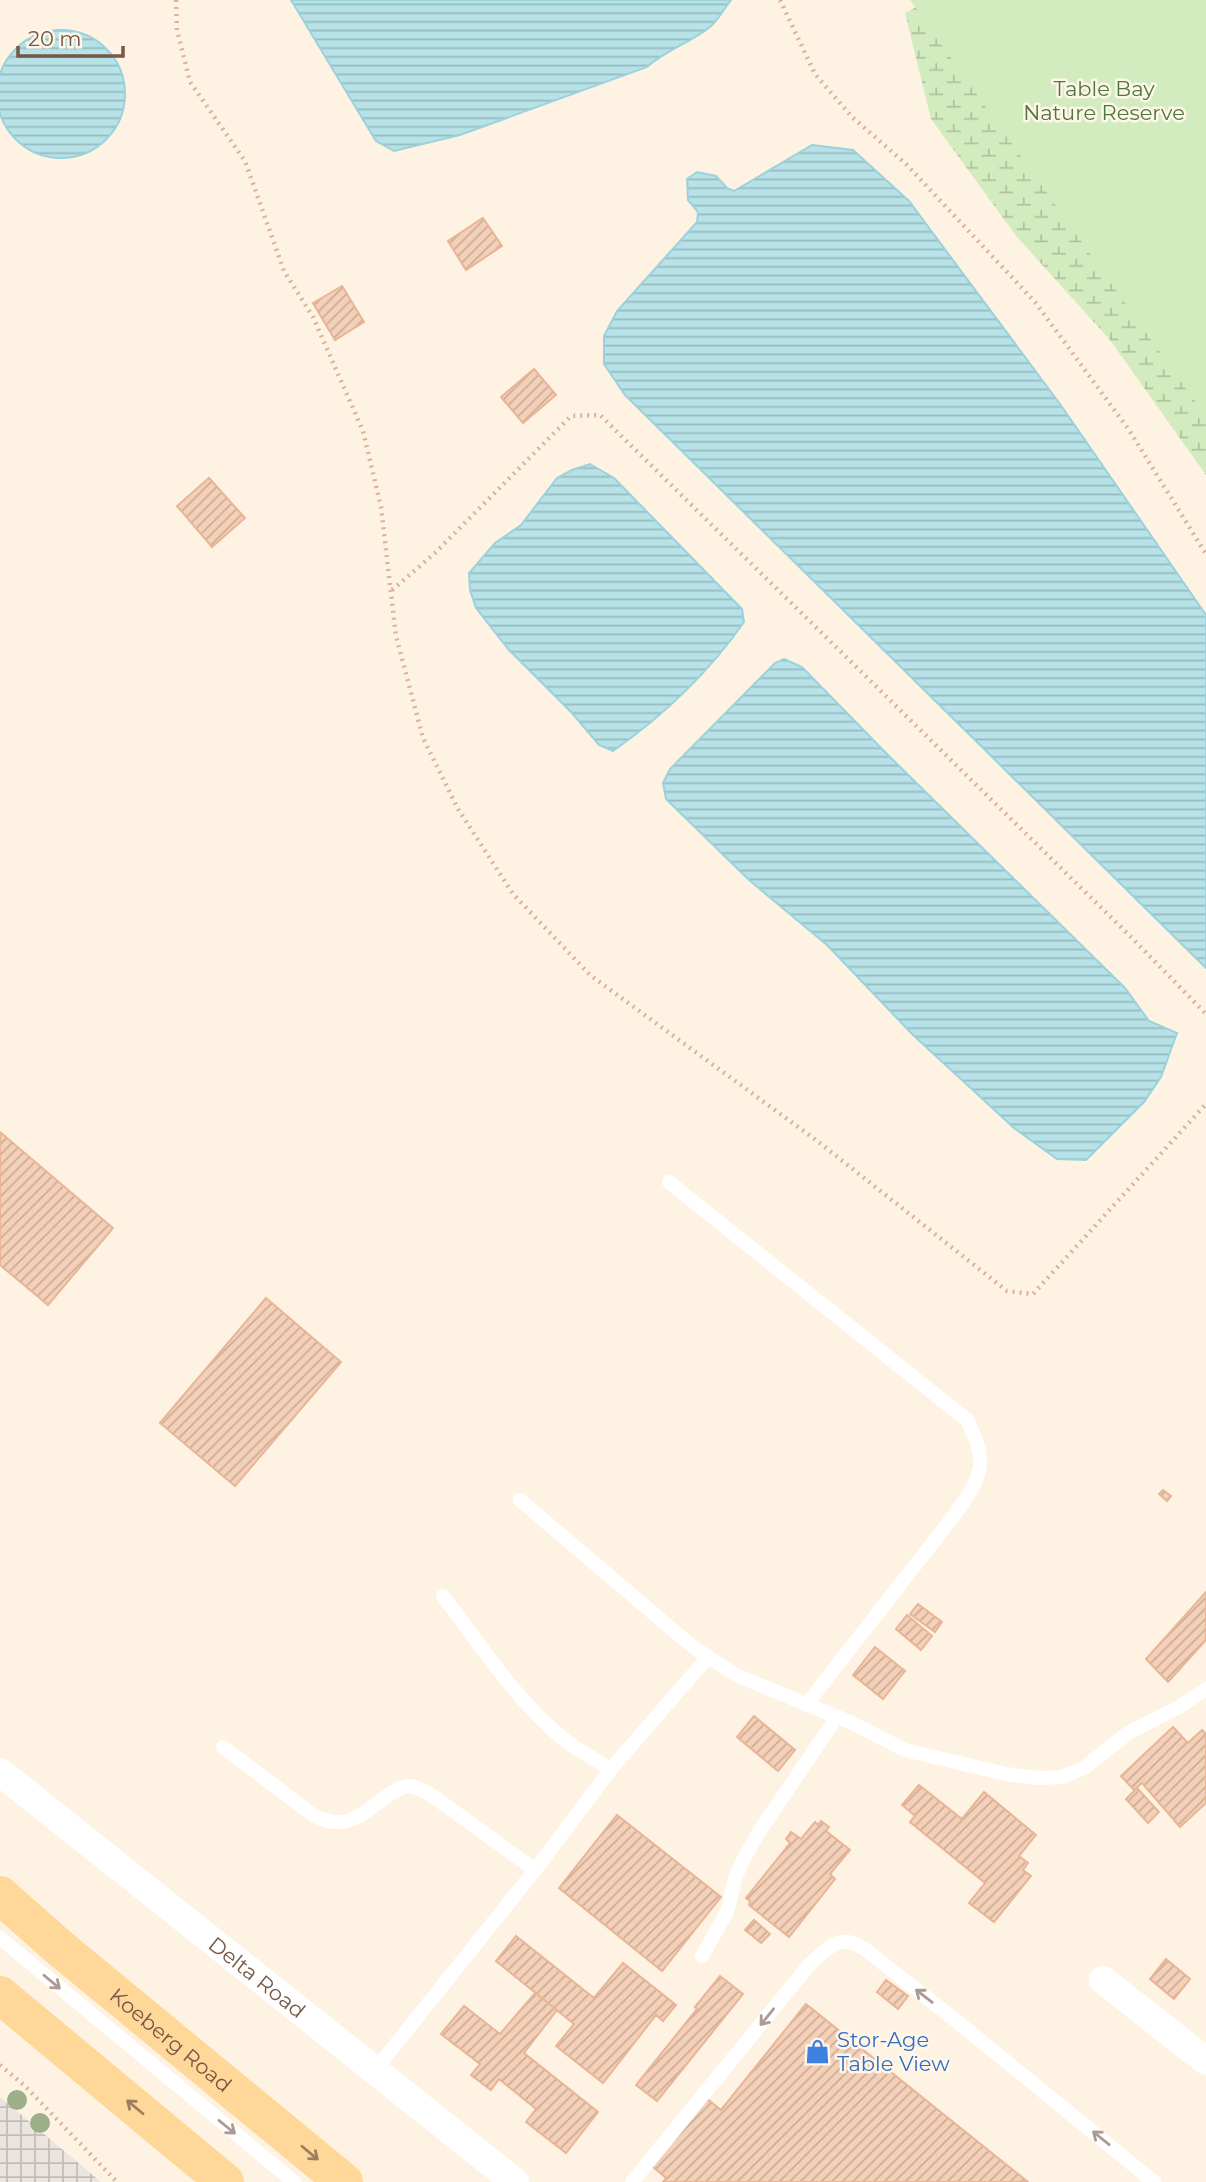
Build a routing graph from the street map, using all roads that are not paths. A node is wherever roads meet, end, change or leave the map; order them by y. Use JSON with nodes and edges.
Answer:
{"nodes":[{"id":1,"x":669,"y":1182,"type":"dead end"},
{"id":2,"x":520,"y":1500,"type":"dead end"},
{"id":3,"x":443,"y":1596,"type":"dead end"},
{"id":4,"x":708,"y":1657,"type":"junction"},
{"id":5,"x":1206,"y":1689,"type":"edge"},
{"id":6,"x":806,"y":1705,"type":"junction"},
{"id":7,"x":836,"y":1718,"type":"junction"},
{"id":8,"x":223,"y":1747,"type":"dead end"},
{"id":9,"x":611,"y":1769,"type":"junction"},
{"id":10,"x":0,"y":1772,"type":"edge"},
{"id":11,"x":534,"y":1870,"type":"junction"},
{"id":12,"x":0,"y":1895,"type":"edge"},
{"id":13,"x":0,"y":1938,"type":"edge"},
{"id":14,"x":702,"y":1956,"type":"dead end"},
{"id":15,"x":1103,"y":1980,"type":"dead end"},
{"id":16,"x":0,"y":1994,"type":"edge"},
{"id":17,"x":1206,"y":2061,"type":"edge"},
{"id":18,"x":374,"y":2070,"type":"junction"},
{"id":19,"x":225,"y":2182,"type":"edge"},
{"id":20,"x":294,"y":2182,"type":"edge"},
{"id":21,"x":344,"y":2182,"type":"edge"},
{"id":22,"x":515,"y":2182,"type":"edge"},
{"id":23,"x":632,"y":2182,"type":"edge"},
{"id":24,"x":1154,"y":2182,"type":"edge"}],
"edges":[{"from":1,"to":6,"type":"lane"},
{"from":2,"to":4,"type":"lane"},
{"from":3,"to":9,"type":"lane"},
{"from":4,"to":6,"type":"lane"},
{"from":4,"to":9,"type":"lane"},
{"from":5,"to":7,"type":"lane"},
{"from":6,"to":7,"type":"lane"},
{"from":7,"to":14,"type":"lane"},
{"from":8,"to":11,"type":"lane"},
{"from":9,"to":11,"type":"lane"},
{"from":10,"to":18,"type":"street","name":"Delta Road"},
{"from":11,"to":18,"type":"lane"},
{"from":12,"to":21,"type":"main road","name":"Koeberg Road","one_way":true},
{"from":13,"to":20,"type":"lane","one_way":true},
{"from":15,"to":17,"type":"street"},
{"from":19,"to":16,"type":"main road","one_way":true},
{"from":18,"to":22,"type":"street","name":"Delta Road"},
{"from":24,"to":23,"type":"lane","one_way":true}]}
